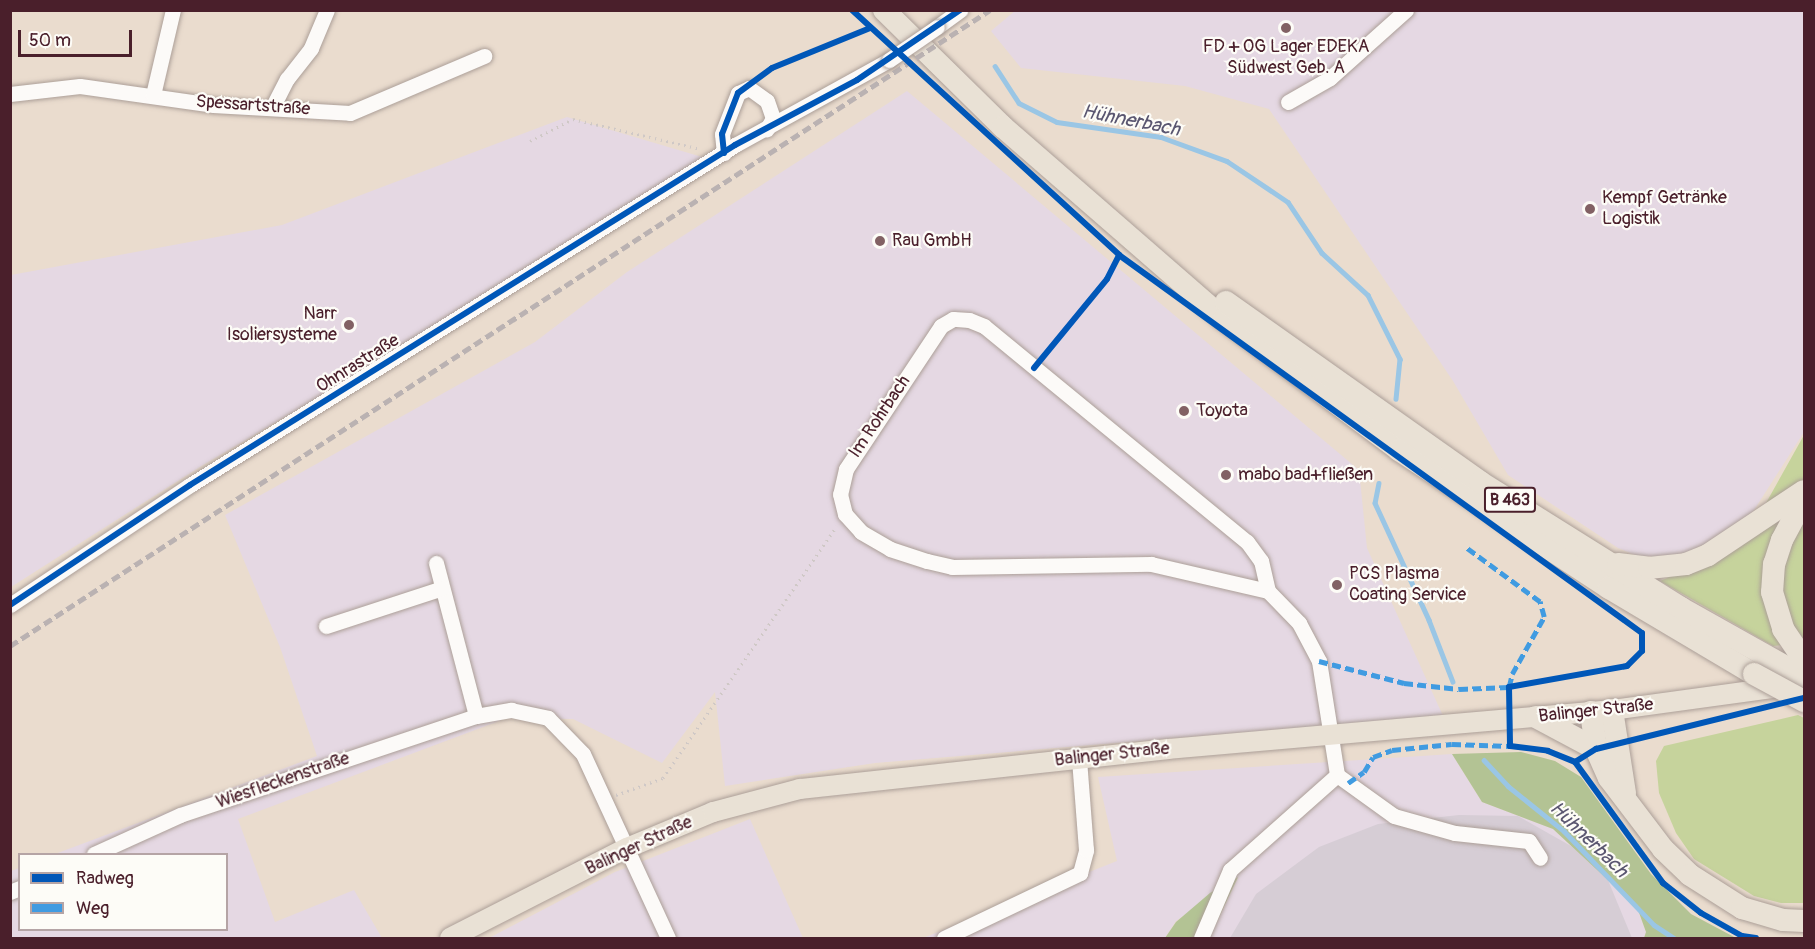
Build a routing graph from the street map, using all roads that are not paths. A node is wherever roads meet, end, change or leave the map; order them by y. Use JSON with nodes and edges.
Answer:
{"nodes":[{"id":1,"x":173,"y":10,"type":"edge"},
{"id":2,"x":327,"y":10,"type":"edge"},
{"id":3,"x":884,"y":10,"type":"edge"},
{"id":4,"x":960,"y":10,"type":"edge"},
{"id":5,"x":1406,"y":10,"type":"edge"},
{"id":6,"x":484,"y":56,"type":"dead end"},
{"id":7,"x":10,"y":94,"type":"edge"},
{"id":8,"x":153,"y":95,"type":"junction"},
{"id":9,"x":1288,"y":102,"type":"dead end"},
{"id":10,"x":272,"y":108,"type":"junction"},
{"id":11,"x":767,"y":129,"type":"junction"},
{"id":12,"x":724,"y":153,"type":"junction"},
{"id":13,"x":1185,"y":282,"type":"junction"},
{"id":14,"x":1804,"y":491,"type":"edge"},
{"id":15,"x":1804,"y":500,"type":"edge"},
{"id":16,"x":436,"y":563,"type":"dead end"},
{"id":17,"x":1611,"y":563,"type":"junction"},
{"id":18,"x":442,"y":588,"type":"junction"},
{"id":19,"x":1268,"y":591,"type":"junction"},
{"id":20,"x":10,"y":605,"type":"edge"},
{"id":21,"x":326,"y":626,"type":"dead end"},
{"id":22,"x":1800,"y":672,"type":"edge"},
{"id":23,"x":1804,"y":701,"type":"edge"},
{"id":24,"x":1601,"y":711,"type":"junction"},
{"id":25,"x":476,"y":716,"type":"junction"},
{"id":26,"x":1536,"y":717,"type":"junction"},
{"id":27,"x":1331,"y":736,"type":"junction"},
{"id":28,"x":1596,"y":749,"type":"junction"},
{"id":29,"x":1079,"y":758,"type":"junction"},
{"id":30,"x":1337,"y":775,"type":"junction"},
{"id":31,"x":1626,"y":797,"type":"junction"},
{"id":32,"x":627,"y":849,"type":"junction"},
{"id":33,"x":98,"y":853,"type":"edge"},
{"id":34,"x":1540,"y":858,"type":"dead end"},
{"id":35,"x":1804,"y":921,"type":"edge"},
{"id":36,"x":450,"y":939,"type":"edge"},
{"id":37,"x":668,"y":939,"type":"edge"},
{"id":38,"x":944,"y":939,"type":"edge"},
{"id":39,"x":1201,"y":939,"type":"edge"}],
"edges":[{"from":1,"to":8,"type":"street"},
{"from":2,"to":10,"type":"street"},
{"from":3,"to":13,"type":"highway","number":"B 463"},
{"from":4,"to":11,"type":"street","name":"Ohnrastraße","bridge":true},
{"from":5,"to":9,"type":"street"},
{"from":6,"to":10,"type":"street","name":"Spessartstraße"},
{"from":7,"to":8,"type":"street","name":"Spessartstraße"},
{"from":8,"to":10,"type":"street","name":"Spessartstraße"},
{"from":11,"to":12,"type":"street","name":"Ohnrastraße"},
{"from":11,"to":12,"type":"street"},
{"from":12,"to":20,"type":"street","name":"Ohnrastraße"},
{"from":13,"to":17,"type":"highway","number":"B 463"},
{"from":13,"to":23,"type":"highway","number":"B 463","bridge":true},
{"from":14,"to":17,"type":"highway"},
{"from":15,"to":22,"type":"highway"},
{"from":16,"to":18,"type":"street"},
{"from":17,"to":22,"type":"highway","number":"B 463"},
{"from":18,"to":21,"type":"street"},
{"from":18,"to":25,"type":"street"},
{"from":19,"to":19,"type":"street","name":"Im Rohrbach"},
{"from":19,"to":27,"type":"street"},
{"from":22,"to":24,"type":"main road","name":"Balinger Straße"},
{"from":24,"to":26,"type":"main road","name":"Balinger Straße"},
{"from":24,"to":28,"type":"highway"},
{"from":24,"to":31,"type":"highway"},
{"from":25,"to":32,"type":"street","name":"Wiesfleckenstraße"},
{"from":25,"to":33,"type":"street","name":"Wiesfleckenstraße"},
{"from":26,"to":27,"type":"main road","name":"Balinger Straße"},
{"from":26,"to":28,"type":"highway"},
{"from":27,"to":29,"type":"main road","name":"Balinger Straße"},
{"from":27,"to":30,"type":"street"},
{"from":28,"to":31,"type":"highway"},
{"from":29,"to":32,"type":"main road","name":"Balinger Straße"},
{"from":29,"to":38,"type":"street"},
{"from":30,"to":34,"type":"street"},
{"from":30,"to":39,"type":"street"},
{"from":31,"to":35,"type":"highway"},
{"from":32,"to":36,"type":"main road","name":"Balinger Straße"},
{"from":32,"to":37,"type":"street","name":"Wiesfleckenstraße"}]}
